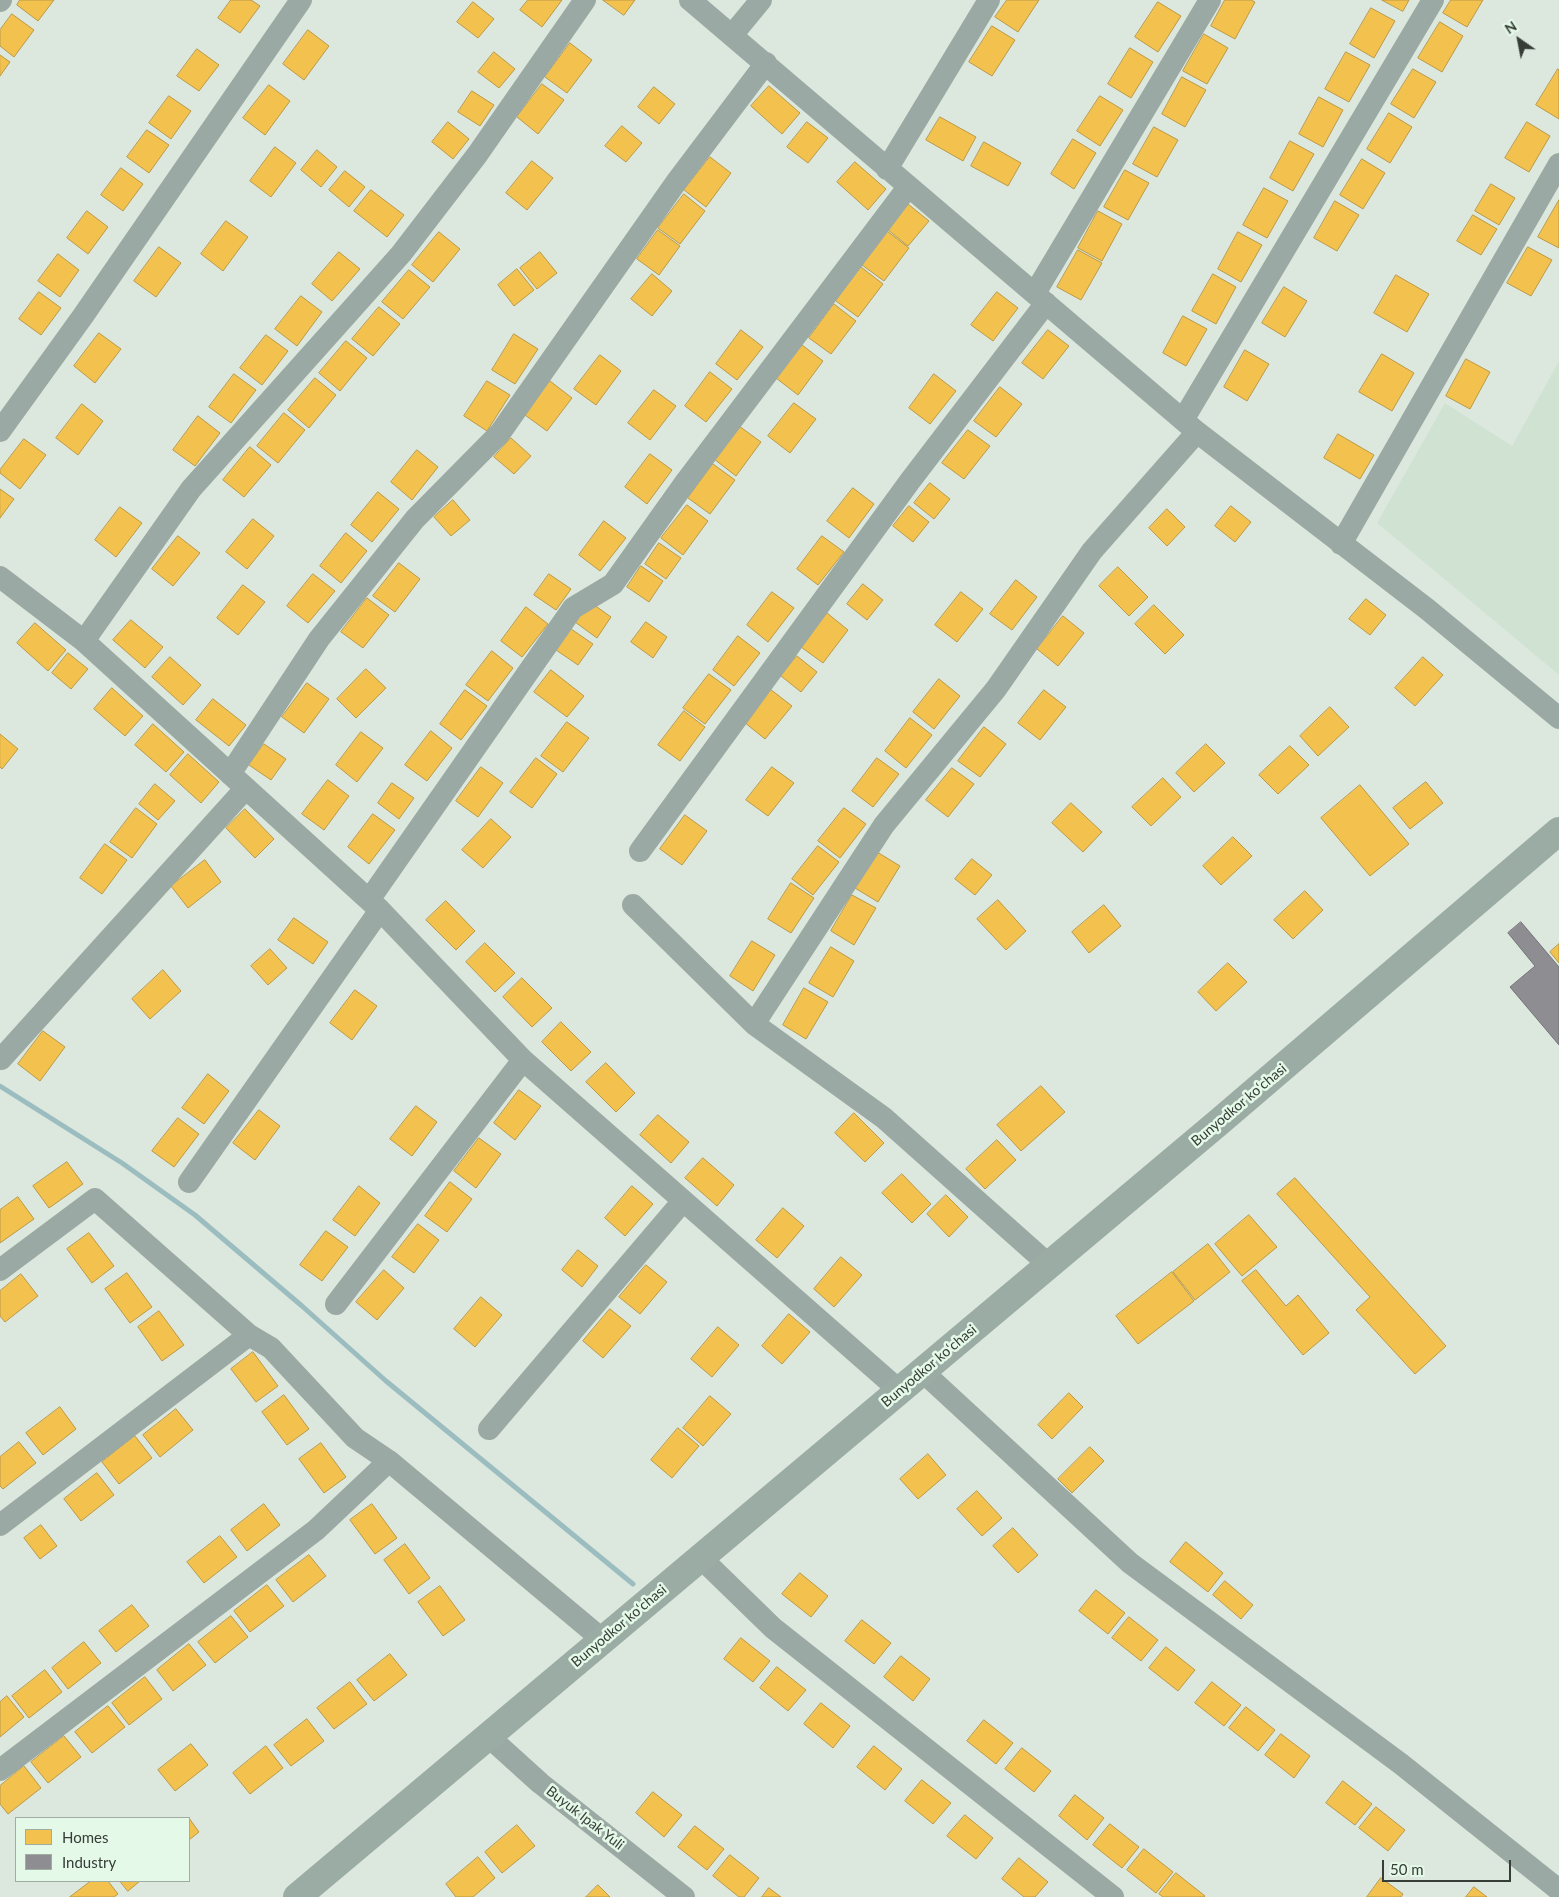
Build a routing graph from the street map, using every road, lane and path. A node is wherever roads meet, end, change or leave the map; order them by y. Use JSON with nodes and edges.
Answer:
{"nodes":[{"id":1,"x":301,"y":0,"type":"edge"},
{"id":2,"x":585,"y":0,"type":"edge"},
{"id":3,"x":690,"y":0,"type":"edge"},
{"id":4,"x":761,"y":0,"type":"edge"},
{"id":5,"x":989,"y":0,"type":"edge"},
{"id":6,"x":1210,"y":0,"type":"edge"},
{"id":7,"x":1433,"y":0,"type":"edge"},
{"id":8,"x":733,"y":34,"type":"junction"},
{"id":9,"x":766,"y":63,"type":"junction"},
{"id":10,"x":1559,"y":164,"type":"edge"},
{"id":11,"x":887,"y":169,"type":"junction"},
{"id":12,"x":908,"y":187,"type":"junction"},
{"id":13,"x":1041,"y":298,"type":"junction"},
{"id":14,"x":1190,"y":426,"type":"junction"},
{"id":15,"x":0,"y":430,"type":"edge"},
{"id":16,"x":1341,"y":544,"type":"junction"},
{"id":17,"x":0,"y":577,"type":"edge"},
{"id":18,"x":84,"y":641,"type":"junction"},
{"id":19,"x":1559,"y":718,"type":"edge"},
{"id":20,"x":238,"y":781,"type":"junction"},
{"id":21,"x":1559,"y":831,"type":"edge"},
{"id":22,"x":640,"y":851,"type":"dead end"},
{"id":23,"x":374,"y":905,"type":"junction"},
{"id":24,"x":634,"y":905,"type":"dead end"},
{"id":25,"x":754,"y":1024,"type":"junction"},
{"id":26,"x":1,"y":1059,"type":"dead end"},
{"id":27,"x":523,"y":1060,"type":"junction"},
{"id":28,"x":189,"y":1182,"type":"dead end"},
{"id":29,"x":683,"y":1200,"type":"junction"},
{"id":30,"x":1049,"y":1265,"type":"junction"},
{"id":31,"x":0,"y":1270,"type":"edge"},
{"id":32,"x":336,"y":1304,"type":"dead end"},
{"id":33,"x":249,"y":1335,"type":"junction"},
{"id":34,"x":922,"y":1371,"type":"junction"},
{"id":35,"x":900,"y":1390,"type":"junction"},
{"id":36,"x":489,"y":1429,"type":"dead end"},
{"id":37,"x":389,"y":1461,"type":"junction"},
{"id":38,"x":0,"y":1525,"type":"edge"},
{"id":39,"x":700,"y":1558,"type":"junction"},
{"id":40,"x":603,"y":1640,"type":"junction"},
{"id":41,"x":488,"y":1736,"type":"junction"},
{"id":42,"x":0,"y":1770,"type":"edge"},
{"id":43,"x":1559,"y":1890,"type":"edge"},
{"id":44,"x":297,"y":1897,"type":"edge"},
{"id":45,"x":684,"y":1897,"type":"edge"},
{"id":46,"x":1113,"y":1897,"type":"edge"}],
"edges":[{"from":1,"to":15,"type":"street"},
{"from":2,"to":18,"type":"street"},
{"from":3,"to":8,"type":"street"},
{"from":4,"to":8,"type":"street"},
{"from":5,"to":11,"type":"street"},
{"from":6,"to":13,"type":"street"},
{"from":7,"to":14,"type":"street"},
{"from":8,"to":9,"type":"street"},
{"from":9,"to":11,"type":"street"},
{"from":9,"to":20,"type":"street"},
{"from":10,"to":16,"type":"street"},
{"from":11,"to":12,"type":"street"},
{"from":12,"to":13,"type":"street"},
{"from":12,"to":23,"type":"street"},
{"from":13,"to":14,"type":"street"},
{"from":13,"to":22,"type":"street"},
{"from":14,"to":16,"type":"street"},
{"from":14,"to":25,"type":"street"},
{"from":16,"to":19,"type":"street"},
{"from":17,"to":18,"type":"street"},
{"from":18,"to":20,"type":"street"},
{"from":20,"to":23,"type":"street"},
{"from":20,"to":26,"type":"street"},
{"from":21,"to":30,"type":"main road","name":"Bunyodkor koʻchasi"},
{"from":23,"to":27,"type":"street"},
{"from":23,"to":28,"type":"street"},
{"from":24,"to":25,"type":"street"},
{"from":25,"to":30,"type":"street"},
{"from":27,"to":29,"type":"street"},
{"from":27,"to":32,"type":"street"},
{"from":29,"to":35,"type":"street"},
{"from":29,"to":36,"type":"street"},
{"from":30,"to":34,"type":"main road","name":"Bunyodkor koʻchasi"},
{"from":31,"to":33,"type":"street"},
{"from":33,"to":37,"type":"street"},
{"from":33,"to":38,"type":"street"},
{"from":34,"to":35,"type":"main road","name":"Bunyodkor koʻchasi"},
{"from":34,"to":43,"type":"street"},
{"from":35,"to":39,"type":"main road","name":"Bunyodkor koʻchasi"},
{"from":37,"to":40,"type":"street"},
{"from":37,"to":42,"type":"street"},
{"from":39,"to":40,"type":"main road","name":"Bunyodkor koʻchasi"},
{"from":39,"to":46,"type":"street"},
{"from":40,"to":41,"type":"main road","name":"Bunyodkor koʻchasi"},
{"from":41,"to":44,"type":"main road","name":"Bunyodkor koʻchasi"},
{"from":41,"to":45,"type":"street","name":"Buyuk Ipak Yuli"}]}
